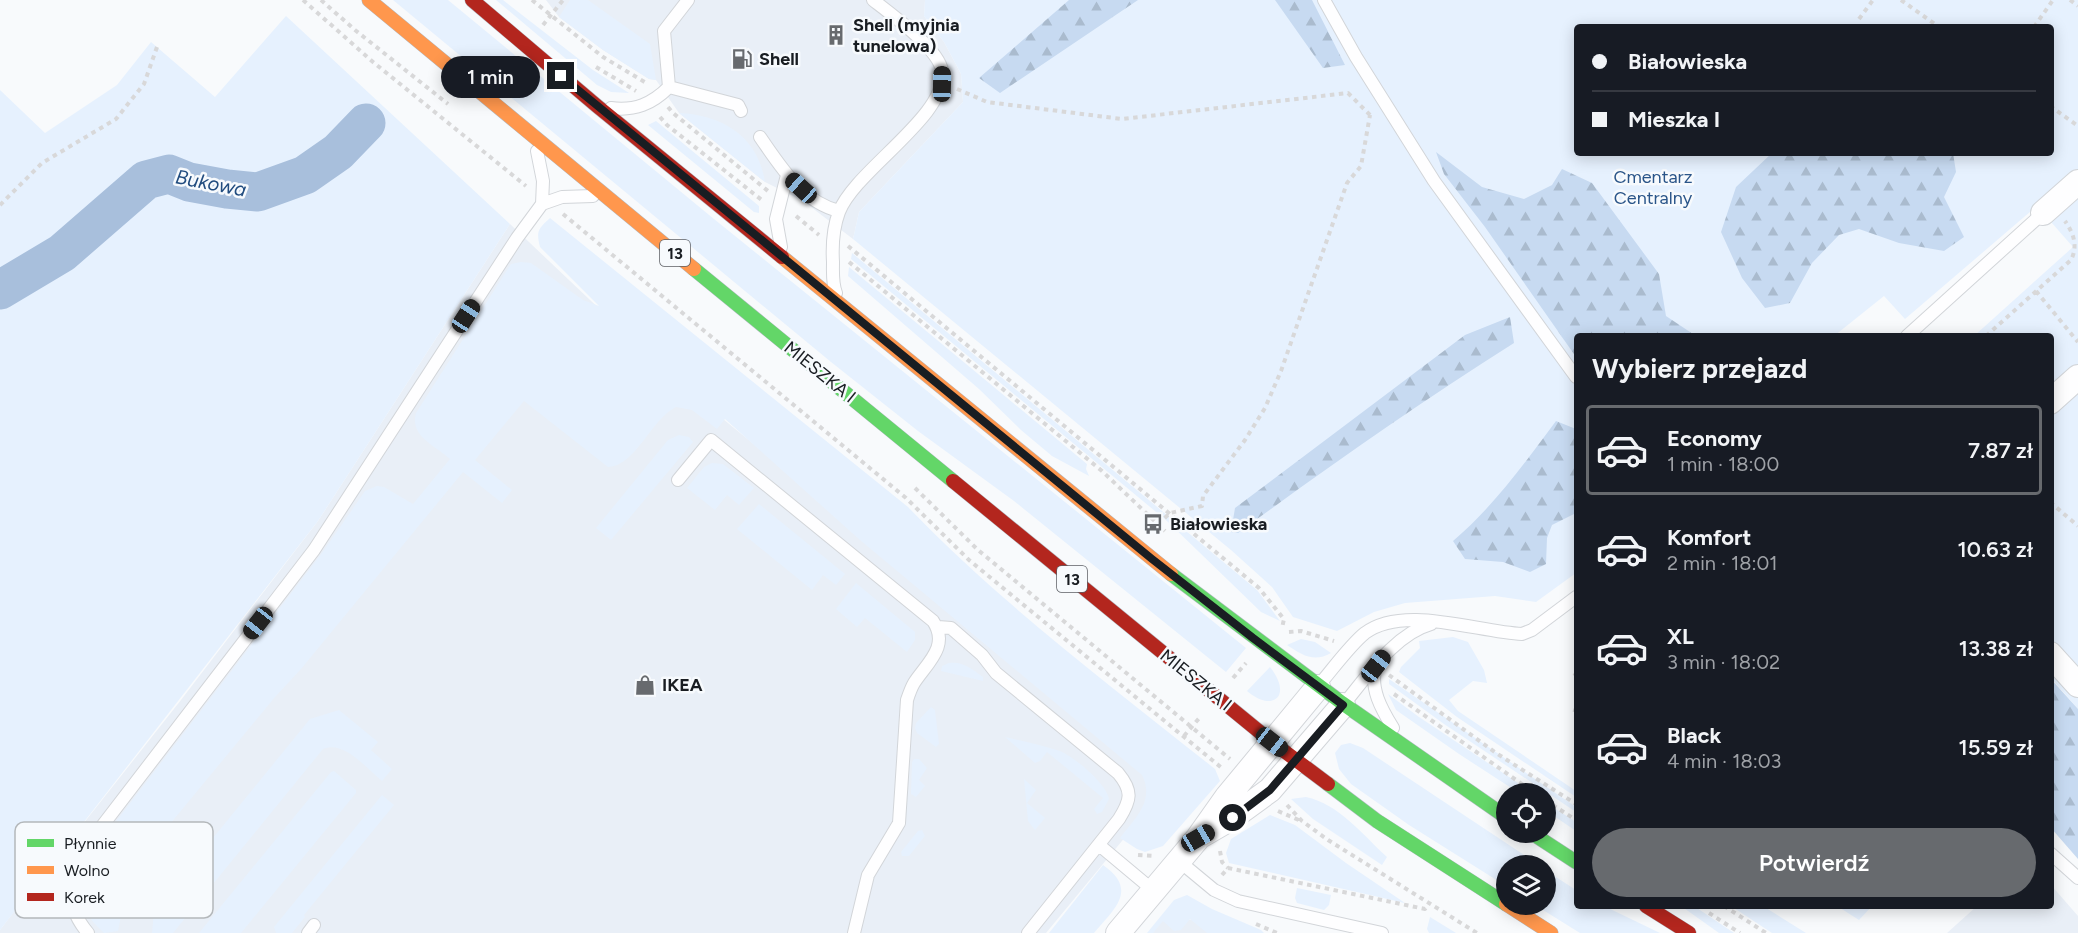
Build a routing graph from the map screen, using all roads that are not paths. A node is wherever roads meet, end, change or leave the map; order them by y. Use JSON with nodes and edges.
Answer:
{"nodes":[{"id":1,"x":369,"y":0,"type":"edge"},
{"id":2,"x":472,"y":0,"type":"edge"},
{"id":3,"x":688,"y":0,"type":"edge"},
{"id":4,"x":873,"y":0,"type":"edge"},
{"id":5,"x":1324,"y":0,"type":"edge"},
{"id":6,"x":669,"y":87,"type":"junction"},
{"id":7,"x":597,"y":106,"type":"junction"},
{"id":8,"x":741,"y":111,"type":"dead end"},
{"id":9,"x":530,"y":135,"type":"junction"},
{"id":10,"x":760,"y":137,"type":"dead end"},
{"id":11,"x":787,"y":175,"type":"junction"},
{"id":12,"x":2078,"y":182,"type":"edge"},
{"id":13,"x":544,"y":201,"type":"junction"},
{"id":14,"x":611,"y":201,"type":"junction"},
{"id":15,"x":2047,"y":209,"type":"joint"},
{"id":16,"x":839,"y":211,"type":"junction"},
{"id":17,"x":787,"y":261,"type":"junction"},
{"id":18,"x":846,"y":309,"type":"junction"},
{"id":19,"x":1910,"y":333,"type":"edge"},
{"id":20,"x":1574,"y":374,"type":"edge"},
{"id":21,"x":2078,"y":378,"type":"edge"},
{"id":22,"x":2054,"y":399,"type":"edge"},
{"id":23,"x":678,"y":480,"type":"dead end"},
{"id":24,"x":1574,"y":598,"type":"edge"},
{"id":25,"x":1441,"y":623,"type":"junction"},
{"id":26,"x":938,"y":627,"type":"junction"},
{"id":27,"x":2054,"y":658,"type":"edge"},
{"id":28,"x":1381,"y":670,"type":"junction"},
{"id":29,"x":2078,"y":685,"type":"edge"},
{"id":30,"x":1318,"y":687,"type":"junction"},
{"id":31,"x":1343,"y":705,"type":"junction"},
{"id":32,"x":1272,"y":742,"type":"junction"},
{"id":33,"x":1418,"y":759,"type":"junction"},
{"id":34,"x":1296,"y":761,"type":"junction"},
{"id":35,"x":1496,"y":810,"type":"edge"},
{"id":36,"x":105,"y":822,"type":"edge"},
{"id":37,"x":1198,"y":838,"type":"junction"},
{"id":38,"x":1547,"y":843,"type":"edge"},
{"id":39,"x":1099,"y":845,"type":"junction"},
{"id":40,"x":1170,"y":857,"type":"junction"},
{"id":41,"x":2054,"y":857,"type":"edge"},
{"id":42,"x":1574,"y":861,"type":"edge"},
{"id":43,"x":2078,"y":878,"type":"edge"},
{"id":44,"x":1154,"y":891,"type":"junction"},
{"id":45,"x":1496,"y":898,"type":"edge"},
{"id":46,"x":1651,"y":909,"type":"edge"},
{"id":47,"x":1523,"y":915,"type":"edge"},
{"id":48,"x":77,"y":918,"type":"edge"},
{"id":49,"x":88,"y":933,"type":"edge"},
{"id":50,"x":854,"y":933,"type":"edge"},
{"id":51,"x":1028,"y":933,"type":"edge"},
{"id":52,"x":1118,"y":933,"type":"edge"},
{"id":53,"x":1382,"y":933,"type":"edge"},
{"id":54,"x":1551,"y":933,"type":"edge"},
{"id":55,"x":1689,"y":933,"type":"edge"}],
"edges":[{"from":1,"to":9,"type":"main road","name":"MIESZKA I","number":"13"},
{"from":2,"to":7,"type":"main road"},
{"from":3,"to":6,"type":"lane"},
{"from":4,"to":16,"type":"lane"},
{"from":5,"to":20,"type":"lane"},
{"from":6,"to":7,"type":"lane"},
{"from":6,"to":8,"type":"lane"},
{"from":7,"to":17,"type":"main road"},
{"from":9,"to":13,"type":"lane"},
{"from":9,"to":14,"type":"main road","name":"MIESZKA I","number":"13"},
{"from":10,"to":11,"type":"lane"},
{"from":11,"to":16,"type":"lane"},
{"from":11,"to":17,"type":"lane"},
{"from":12,"to":15,"type":"street"},
{"from":13,"to":14,"type":"lane"},
{"from":13,"to":36,"type":"lane"},
{"from":14,"to":32,"type":"main road","name":"MIESZKA I","number":"13"},
{"from":15,"to":19,"type":"lane"},
{"from":16,"to":18,"type":"lane"},
{"from":17,"to":18,"type":"main road"},
{"from":18,"to":30,"type":"main road"},
{"from":21,"to":22,"type":"street"},
{"from":23,"to":26,"type":"lane"},
{"from":24,"to":25,"type":"lane"},
{"from":25,"to":28,"type":"lane"},
{"from":25,"to":30,"type":"lane"},
{"from":26,"to":39,"type":"lane"},
{"from":26,"to":50,"type":"lane"},
{"from":27,"to":29,"type":"street"},
{"from":28,"to":31,"type":"lane"},
{"from":28,"to":33,"type":"lane"},
{"from":30,"to":31,"type":"main road"},
{"from":30,"to":32,"type":"street"},
{"from":31,"to":33,"type":"main road"},
{"from":31,"to":34,"type":"street"},
{"from":32,"to":34,"type":"main road","name":"MIESZKA I","number":"13"},
{"from":32,"to":37,"type":"street"},
{"from":33,"to":35,"type":"main road"},
{"from":34,"to":37,"type":"street"},
{"from":34,"to":45,"type":"main road","name":"MIESZKA I","number":"13"},
{"from":37,"to":40,"type":"street"},
{"from":38,"to":42,"type":"main road"},
{"from":39,"to":44,"type":"lane"},
{"from":39,"to":51,"type":"lane"},
{"from":40,"to":44,"type":"street"},
{"from":40,"to":53,"type":"lane"},
{"from":41,"to":43,"type":"lane"},
{"from":44,"to":52,"type":"street"},
{"from":46,"to":55,"type":"main road"},
{"from":47,"to":54,"type":"main road","name":"MIESZKA I","number":"13"},
{"from":48,"to":49,"type":"lane"}]}
